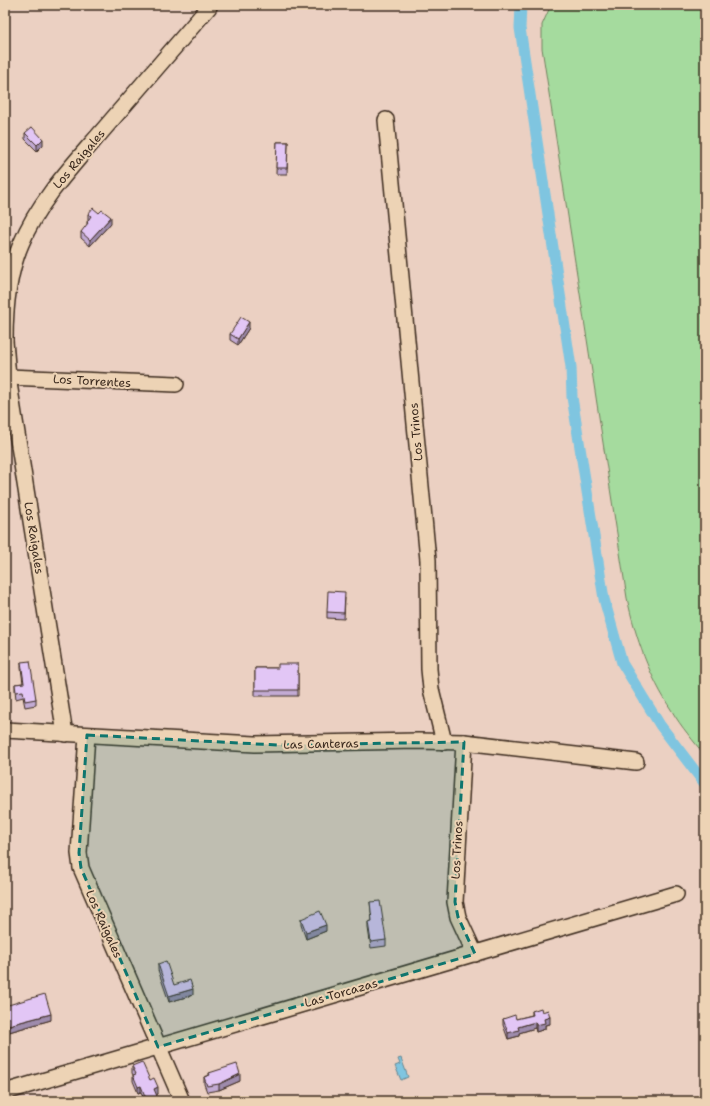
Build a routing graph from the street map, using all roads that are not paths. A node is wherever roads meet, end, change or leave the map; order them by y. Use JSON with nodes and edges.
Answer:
{"nodes":[{"id":1,"x":209,"y":7,"type":"dead end"},
{"id":2,"x":386,"y":120,"type":"dead end"},
{"id":3,"x":6,"y":297,"type":"edge"},
{"id":4,"x":5,"y":340,"type":"edge"},
{"id":5,"x":8,"y":377,"type":"junction"},
{"id":6,"x":176,"y":384,"type":"dead end"},
{"id":7,"x":5,"y":730,"type":"edge"},
{"id":8,"x":65,"y":734,"type":"junction"},
{"id":9,"x":87,"y":735,"type":"junction"},
{"id":10,"x":444,"y":742,"type":"junction"},
{"id":11,"x":464,"y":742,"type":"junction"},
{"id":12,"x":636,"y":762,"type":"dead end"},
{"id":13,"x":676,"y":894,"type":"dead end"},
{"id":14,"x":475,"y":954,"type":"junction"},
{"id":15,"x":158,"y":1047,"type":"junction"},
{"id":16,"x":5,"y":1092,"type":"edge"},
{"id":17,"x":182,"y":1101,"type":"edge"}],
"edges":[{"from":1,"to":3,"type":"street","name":"Los Raigales"},
{"from":2,"to":10,"type":"street","name":"Los Trinos"},
{"from":3,"to":4,"type":"street","name":"Los Raigales"},
{"from":4,"to":5,"type":"street","name":"Los Raigales"},
{"from":5,"to":6,"type":"street","name":"Los Torrentes"},
{"from":5,"to":8,"type":"street","name":"Los Raigales"},
{"from":7,"to":8,"type":"street","name":"Las Canteras"},
{"from":8,"to":9,"type":"street","name":"Las Canteras"},
{"from":9,"to":10,"type":"street","name":"Las Canteras"},
{"from":9,"to":15,"type":"street","name":"Los Raigales"},
{"from":10,"to":11,"type":"street","name":"Las Canteras"},
{"from":11,"to":12,"type":"street","name":"Las Canteras"},
{"from":11,"to":14,"type":"street","name":"Los Trinos"},
{"from":13,"to":14,"type":"street","name":"Las Torcazas"},
{"from":14,"to":15,"type":"street","name":"Las Torcazas"},
{"from":15,"to":16,"type":"street","name":"Las Torcazas"},
{"from":15,"to":17,"type":"street","name":"Los Raigales"}]}
